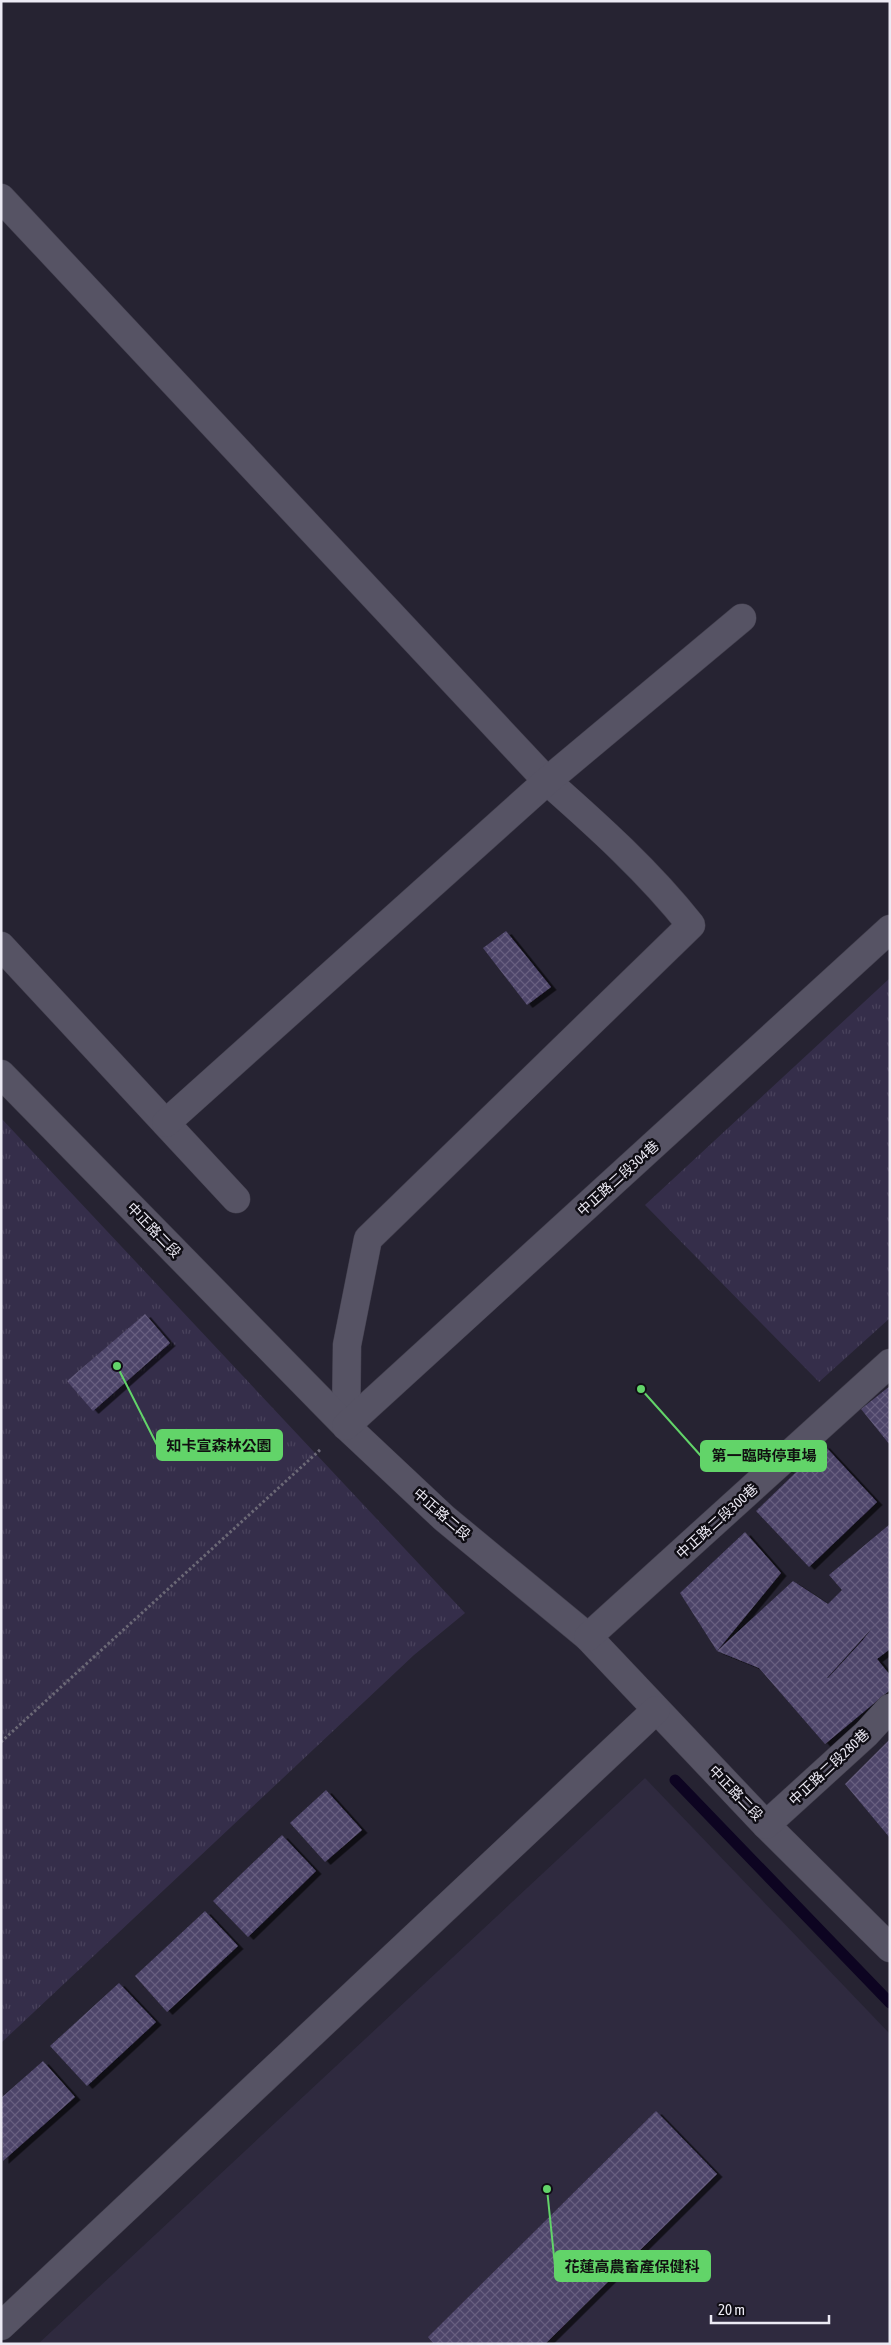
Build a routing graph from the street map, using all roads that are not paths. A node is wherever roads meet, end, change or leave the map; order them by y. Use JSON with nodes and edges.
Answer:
{"nodes":[{"id":1,"x":1,"y":198,"type":"edge"},
{"id":2,"x":742,"y":618,"type":"dead end"},
{"id":3,"x":547,"y":781,"type":"junction"},
{"id":4,"x":890,"y":929,"type":"edge"},
{"id":5,"x":1,"y":946,"type":"edge"},
{"id":6,"x":1,"y":1074,"type":"edge"},
{"id":7,"x":166,"y":1123,"type":"junction"},
{"id":8,"x":236,"y":1200,"type":"dead end"},
{"id":9,"x":890,"y":1364,"type":"edge"},
{"id":10,"x":346,"y":1426,"type":"junction"},
{"id":11,"x":588,"y":1637,"type":"junction"},
{"id":12,"x":890,"y":1708,"type":"edge"},
{"id":13,"x":656,"y":1710,"type":"junction"},
{"id":14,"x":766,"y":1825,"type":"junction"},
{"id":15,"x":890,"y":1948,"type":"edge"},
{"id":16,"x":1,"y":2326,"type":"edge"}],
"edges":[{"from":1,"to":3,"type":"street"},
{"from":2,"to":3,"type":"street"},
{"from":3,"to":7,"type":"street"},
{"from":3,"to":10,"type":"street"},
{"from":4,"to":10,"type":"street","name":"中正路二段304巷"},
{"from":5,"to":7,"type":"street"},
{"from":6,"to":10,"type":"street","name":"中正路二段"},
{"from":7,"to":8,"type":"street"},
{"from":9,"to":11,"type":"street","name":"中正路二段300巷"},
{"from":10,"to":11,"type":"street","name":"中正路二段"},
{"from":11,"to":13,"type":"street","name":"中正路二段"},
{"from":12,"to":14,"type":"street","name":"中正路二段280巷"},
{"from":13,"to":14,"type":"street","name":"中正路二段"},
{"from":13,"to":16,"type":"street"},
{"from":14,"to":15,"type":"street","name":"中正路二段"}]}
